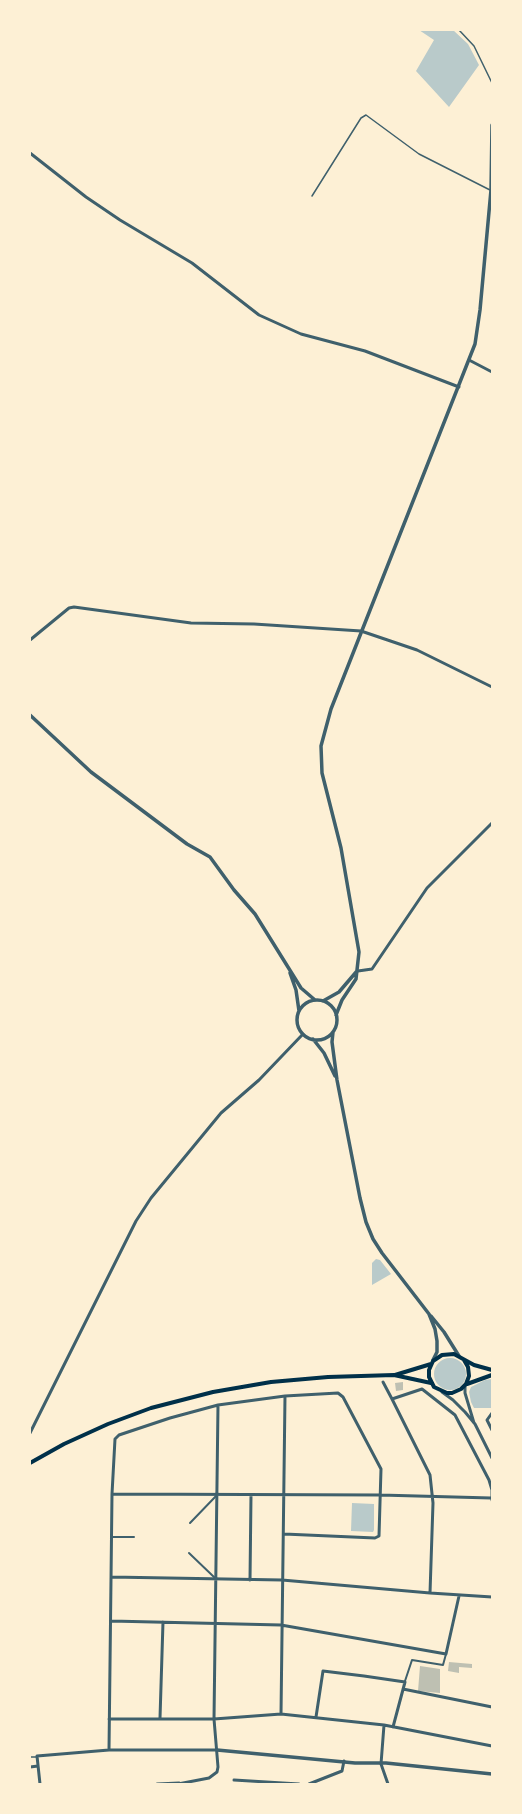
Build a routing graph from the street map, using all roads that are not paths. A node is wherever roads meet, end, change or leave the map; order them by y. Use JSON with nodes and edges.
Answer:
{"nodes":[{"id":1,"x":459,"y":30,"type":"edge"},
{"id":2,"x":492,"y":82,"type":"edge"},
{"id":3,"x":492,"y":125,"type":"edge"},
{"id":4,"x":30,"y":153,"type":"edge"},
{"id":5,"x":491,"y":190,"type":"junction"},
{"id":6,"x":312,"y":196,"type":"dead end"},
{"id":7,"x":469,"y":360,"type":"junction"},
{"id":8,"x":492,"y":372,"type":"edge"},
{"id":9,"x":459,"y":387,"type":"junction"},
{"id":10,"x":361,"y":631,"type":"junction"},
{"id":11,"x":30,"y":640,"type":"edge"},
{"id":12,"x":492,"y":687,"type":"edge"},
{"id":13,"x":30,"y":715,"type":"edge"},
{"id":14,"x":492,"y":823,"type":"edge"},
{"id":15,"x":288,"y":966,"type":"junction"},
{"id":16,"x":358,"y":971,"type":"junction"},
{"id":17,"x":315,"y":1000,"type":"junction"},
{"id":18,"x":323,"y":1001,"type":"junction"},
{"id":19,"x":299,"y":1012,"type":"junction"},
{"id":20,"x":336,"y":1015,"type":"junction"},
{"id":21,"x":332,"y":1032,"type":"junction"},
{"id":22,"x":303,"y":1034,"type":"junction"},
{"id":23,"x":313,"y":1039,"type":"junction"},
{"id":24,"x":337,"y":1080,"type":"junction"},
{"id":25,"x":429,"y":1314,"type":"junction"},
{"id":26,"x":459,"y":1356,"type":"junction"},
{"id":27,"x":464,"y":1360,"type":"junction"},
{"id":28,"x":432,"y":1363,"type":"junction"},
{"id":29,"x":492,"y":1370,"type":"edge"},
{"id":30,"x":394,"y":1375,"type":"junction"},
{"id":31,"x":492,"y":1375,"type":"edge"},
{"id":32,"x":383,"y":1382,"type":"dead end"},
{"id":33,"x":431,"y":1383,"type":"junction"},
{"id":34,"x":466,"y":1385,"type":"junction"},
{"id":35,"x":442,"y":1392,"type":"junction"},
{"id":36,"x":285,"y":1396,"type":"junction"},
{"id":37,"x":394,"y":1399,"type":"junction"},
{"id":38,"x":218,"y":1405,"type":"junction"},
{"id":39,"x":491,"y":1414,"type":"edge"},
{"id":40,"x":475,"y":1424,"type":"junction"},
{"id":41,"x":492,"y":1430,"type":"edge"},
{"id":42,"x":30,"y":1433,"type":"edge"},
{"id":43,"x":492,"y":1458,"type":"edge"},
{"id":44,"x":30,"y":1463,"type":"edge"},
{"id":45,"x":492,"y":1490,"type":"edge"},
{"id":46,"x":112,"y":1494,"type":"junction"},
{"id":47,"x":217,"y":1494,"type":"junction"},
{"id":48,"x":251,"y":1495,"type":"junction"},
{"id":49,"x":284,"y":1495,"type":"junction"},
{"id":50,"x":380,"y":1495,"type":"junction"},
{"id":51,"x":432,"y":1496,"type":"junction"},
{"id":52,"x":492,"y":1499,"type":"edge"},
{"id":53,"x":190,"y":1523,"type":"dead end"},
{"id":54,"x":284,"y":1534,"type":"junction"},
{"id":55,"x":111,"y":1537,"type":"junction"},
{"id":56,"x":134,"y":1537,"type":"dead end"},
{"id":57,"x":189,"y":1553,"type":"dead end"},
{"id":58,"x":111,"y":1577,"type":"junction"},
{"id":59,"x":216,"y":1579,"type":"junction"},
{"id":60,"x":250,"y":1580,"type":"junction"},
{"id":61,"x":282,"y":1580,"type":"junction"},
{"id":62,"x":430,"y":1593,"type":"junction"},
{"id":63,"x":459,"y":1596,"type":"junction"},
{"id":64,"x":492,"y":1596,"type":"edge"},
{"id":65,"x":111,"y":1621,"type":"junction"},
{"id":66,"x":163,"y":1622,"type":"junction"},
{"id":67,"x":215,"y":1623,"type":"junction"},
{"id":68,"x":281,"y":1624,"type":"junction"},
{"id":69,"x":446,"y":1654,"type":"junction"},
{"id":70,"x":405,"y":1682,"type":"junction"},
{"id":71,"x":403,"y":1689,"type":"junction"},
{"id":72,"x":492,"y":1707,"type":"edge"},
{"id":73,"x":281,"y":1714,"type":"junction"},
{"id":74,"x":316,"y":1717,"type":"junction"},
{"id":75,"x":160,"y":1718,"type":"junction"},
{"id":76,"x":109,"y":1719,"type":"junction"},
{"id":77,"x":214,"y":1719,"type":"junction"},
{"id":78,"x":384,"y":1725,"type":"junction"},
{"id":79,"x":393,"y":1728,"type":"junction"},
{"id":80,"x":492,"y":1746,"type":"edge"},
{"id":81,"x":109,"y":1750,"type":"junction"},
{"id":82,"x":218,"y":1750,"type":"junction"},
{"id":83,"x":37,"y":1756,"type":"junction"},
{"id":84,"x":30,"y":1757,"type":"edge"},
{"id":85,"x":344,"y":1762,"type":"junction"},
{"id":86,"x":381,"y":1764,"type":"junction"},
{"id":87,"x":38,"y":1766,"type":"junction"},
{"id":88,"x":30,"y":1767,"type":"edge"},
{"id":89,"x":492,"y":1774,"type":"edge"},
{"id":90,"x":234,"y":1780,"type":"dead end"},
{"id":91,"x":40,"y":1784,"type":"edge"},
{"id":92,"x":158,"y":1784,"type":"edge"},
{"id":93,"x":179,"y":1784,"type":"edge"},
{"id":94,"x":298,"y":1784,"type":"edge"},
{"id":95,"x":308,"y":1784,"type":"edge"},
{"id":96,"x":388,"y":1784,"type":"edge"}],
"edges":[{"from":1,"to":2,"type":"lane"},
{"from":3,"to":5,"type":"street"},
{"from":4,"to":9,"type":"street"},
{"from":5,"to":6,"type":"lane"},
{"from":5,"to":7,"type":"street"},
{"from":7,"to":8,"type":"street"},
{"from":7,"to":9,"type":"street"},
{"from":9,"to":10,"type":"street"},
{"from":10,"to":11,"type":"street"},
{"from":10,"to":12,"type":"street"},
{"from":10,"to":16,"type":"street"},
{"from":13,"to":15,"type":"street"},
{"from":14,"to":16,"type":"street"},
{"from":15,"to":17,"type":"street"},
{"from":15,"to":19,"type":"street"},
{"from":16,"to":18,"type":"street"},
{"from":16,"to":20,"type":"street"},
{"from":17,"to":18,"type":"street"},
{"from":17,"to":19,"type":"street"},
{"from":18,"to":20,"type":"street"},
{"from":19,"to":22,"type":"street"},
{"from":20,"to":21,"type":"street"},
{"from":21,"to":23,"type":"street"},
{"from":21,"to":24,"type":"street"},
{"from":22,"to":23,"type":"street"},
{"from":22,"to":42,"type":"street"},
{"from":23,"to":24,"type":"street"},
{"from":24,"to":25,"type":"street"},
{"from":25,"to":26,"type":"street"},
{"from":25,"to":28,"type":"street"},
{"from":26,"to":27,"type":"main road"},
{"from":26,"to":28,"type":"main road"},
{"from":27,"to":29,"type":"main road"},
{"from":27,"to":34,"type":"main road"},
{"from":28,"to":30,"type":"main road"},
{"from":28,"to":33,"type":"main road"},
{"from":30,"to":33,"type":"main road"},
{"from":30,"to":44,"type":"main road"},
{"from":31,"to":34,"type":"main road"},
{"from":32,"to":37,"type":"street"},
{"from":33,"to":35,"type":"main road"},
{"from":34,"to":35,"type":"main road"},
{"from":34,"to":40,"type":"street"},
{"from":35,"to":40,"type":"street"},
{"from":36,"to":38,"type":"street"},
{"from":36,"to":49,"type":"street"},
{"from":36,"to":50,"type":"street"},
{"from":37,"to":45,"type":"street"},
{"from":37,"to":51,"type":"street"},
{"from":38,"to":46,"type":"street"},
{"from":38,"to":47,"type":"street"},
{"from":39,"to":41,"type":"street"},
{"from":40,"to":43,"type":"street"},
{"from":45,"to":52,"type":"street"},
{"from":46,"to":47,"type":"street"},
{"from":46,"to":55,"type":"street"},
{"from":47,"to":48,"type":"street"},
{"from":47,"to":53,"type":"street"},
{"from":47,"to":59,"type":"street"},
{"from":48,"to":49,"type":"street"},
{"from":48,"to":60,"type":"street"},
{"from":49,"to":50,"type":"street"},
{"from":49,"to":54,"type":"street"},
{"from":50,"to":51,"type":"street"},
{"from":50,"to":54,"type":"street"},
{"from":51,"to":52,"type":"street"},
{"from":51,"to":62,"type":"street"},
{"from":54,"to":61,"type":"street"},
{"from":55,"to":56,"type":"street"},
{"from":55,"to":58,"type":"street"},
{"from":57,"to":59,"type":"street"},
{"from":58,"to":59,"type":"street"},
{"from":58,"to":65,"type":"street"},
{"from":59,"to":60,"type":"street"},
{"from":59,"to":67,"type":"street"},
{"from":60,"to":61,"type":"street"},
{"from":61,"to":62,"type":"street"},
{"from":61,"to":68,"type":"street"},
{"from":62,"to":63,"type":"street"},
{"from":63,"to":64,"type":"street"},
{"from":63,"to":69,"type":"street"},
{"from":65,"to":66,"type":"street"},
{"from":65,"to":76,"type":"street"},
{"from":66,"to":67,"type":"street"},
{"from":66,"to":75,"type":"street"},
{"from":67,"to":68,"type":"street"},
{"from":67,"to":77,"type":"street"},
{"from":68,"to":69,"type":"street"},
{"from":68,"to":73,"type":"street"},
{"from":69,"to":70,"type":"street"},
{"from":70,"to":71,"type":"street"},
{"from":70,"to":74,"type":"street"},
{"from":71,"to":72,"type":"street"},
{"from":71,"to":79,"type":"street"},
{"from":73,"to":74,"type":"street"},
{"from":73,"to":77,"type":"street"},
{"from":74,"to":78,"type":"street"},
{"from":75,"to":76,"type":"street"},
{"from":75,"to":77,"type":"street"},
{"from":76,"to":81,"type":"street"},
{"from":77,"to":82,"type":"street"},
{"from":78,"to":79,"type":"street"},
{"from":78,"to":86,"type":"street"},
{"from":79,"to":80,"type":"street"},
{"from":81,"to":82,"type":"street"},
{"from":81,"to":83,"type":"street"},
{"from":82,"to":85,"type":"street"},
{"from":82,"to":93,"type":"street"},
{"from":83,"to":84,"type":"lane"},
{"from":83,"to":87,"type":"street"},
{"from":85,"to":86,"type":"street"},
{"from":85,"to":95,"type":"street"},
{"from":86,"to":89,"type":"street"},
{"from":86,"to":96,"type":"street"},
{"from":87,"to":88,"type":"street"},
{"from":87,"to":91,"type":"street"},
{"from":90,"to":94,"type":"street"},
{"from":92,"to":93,"type":"street"}]}
